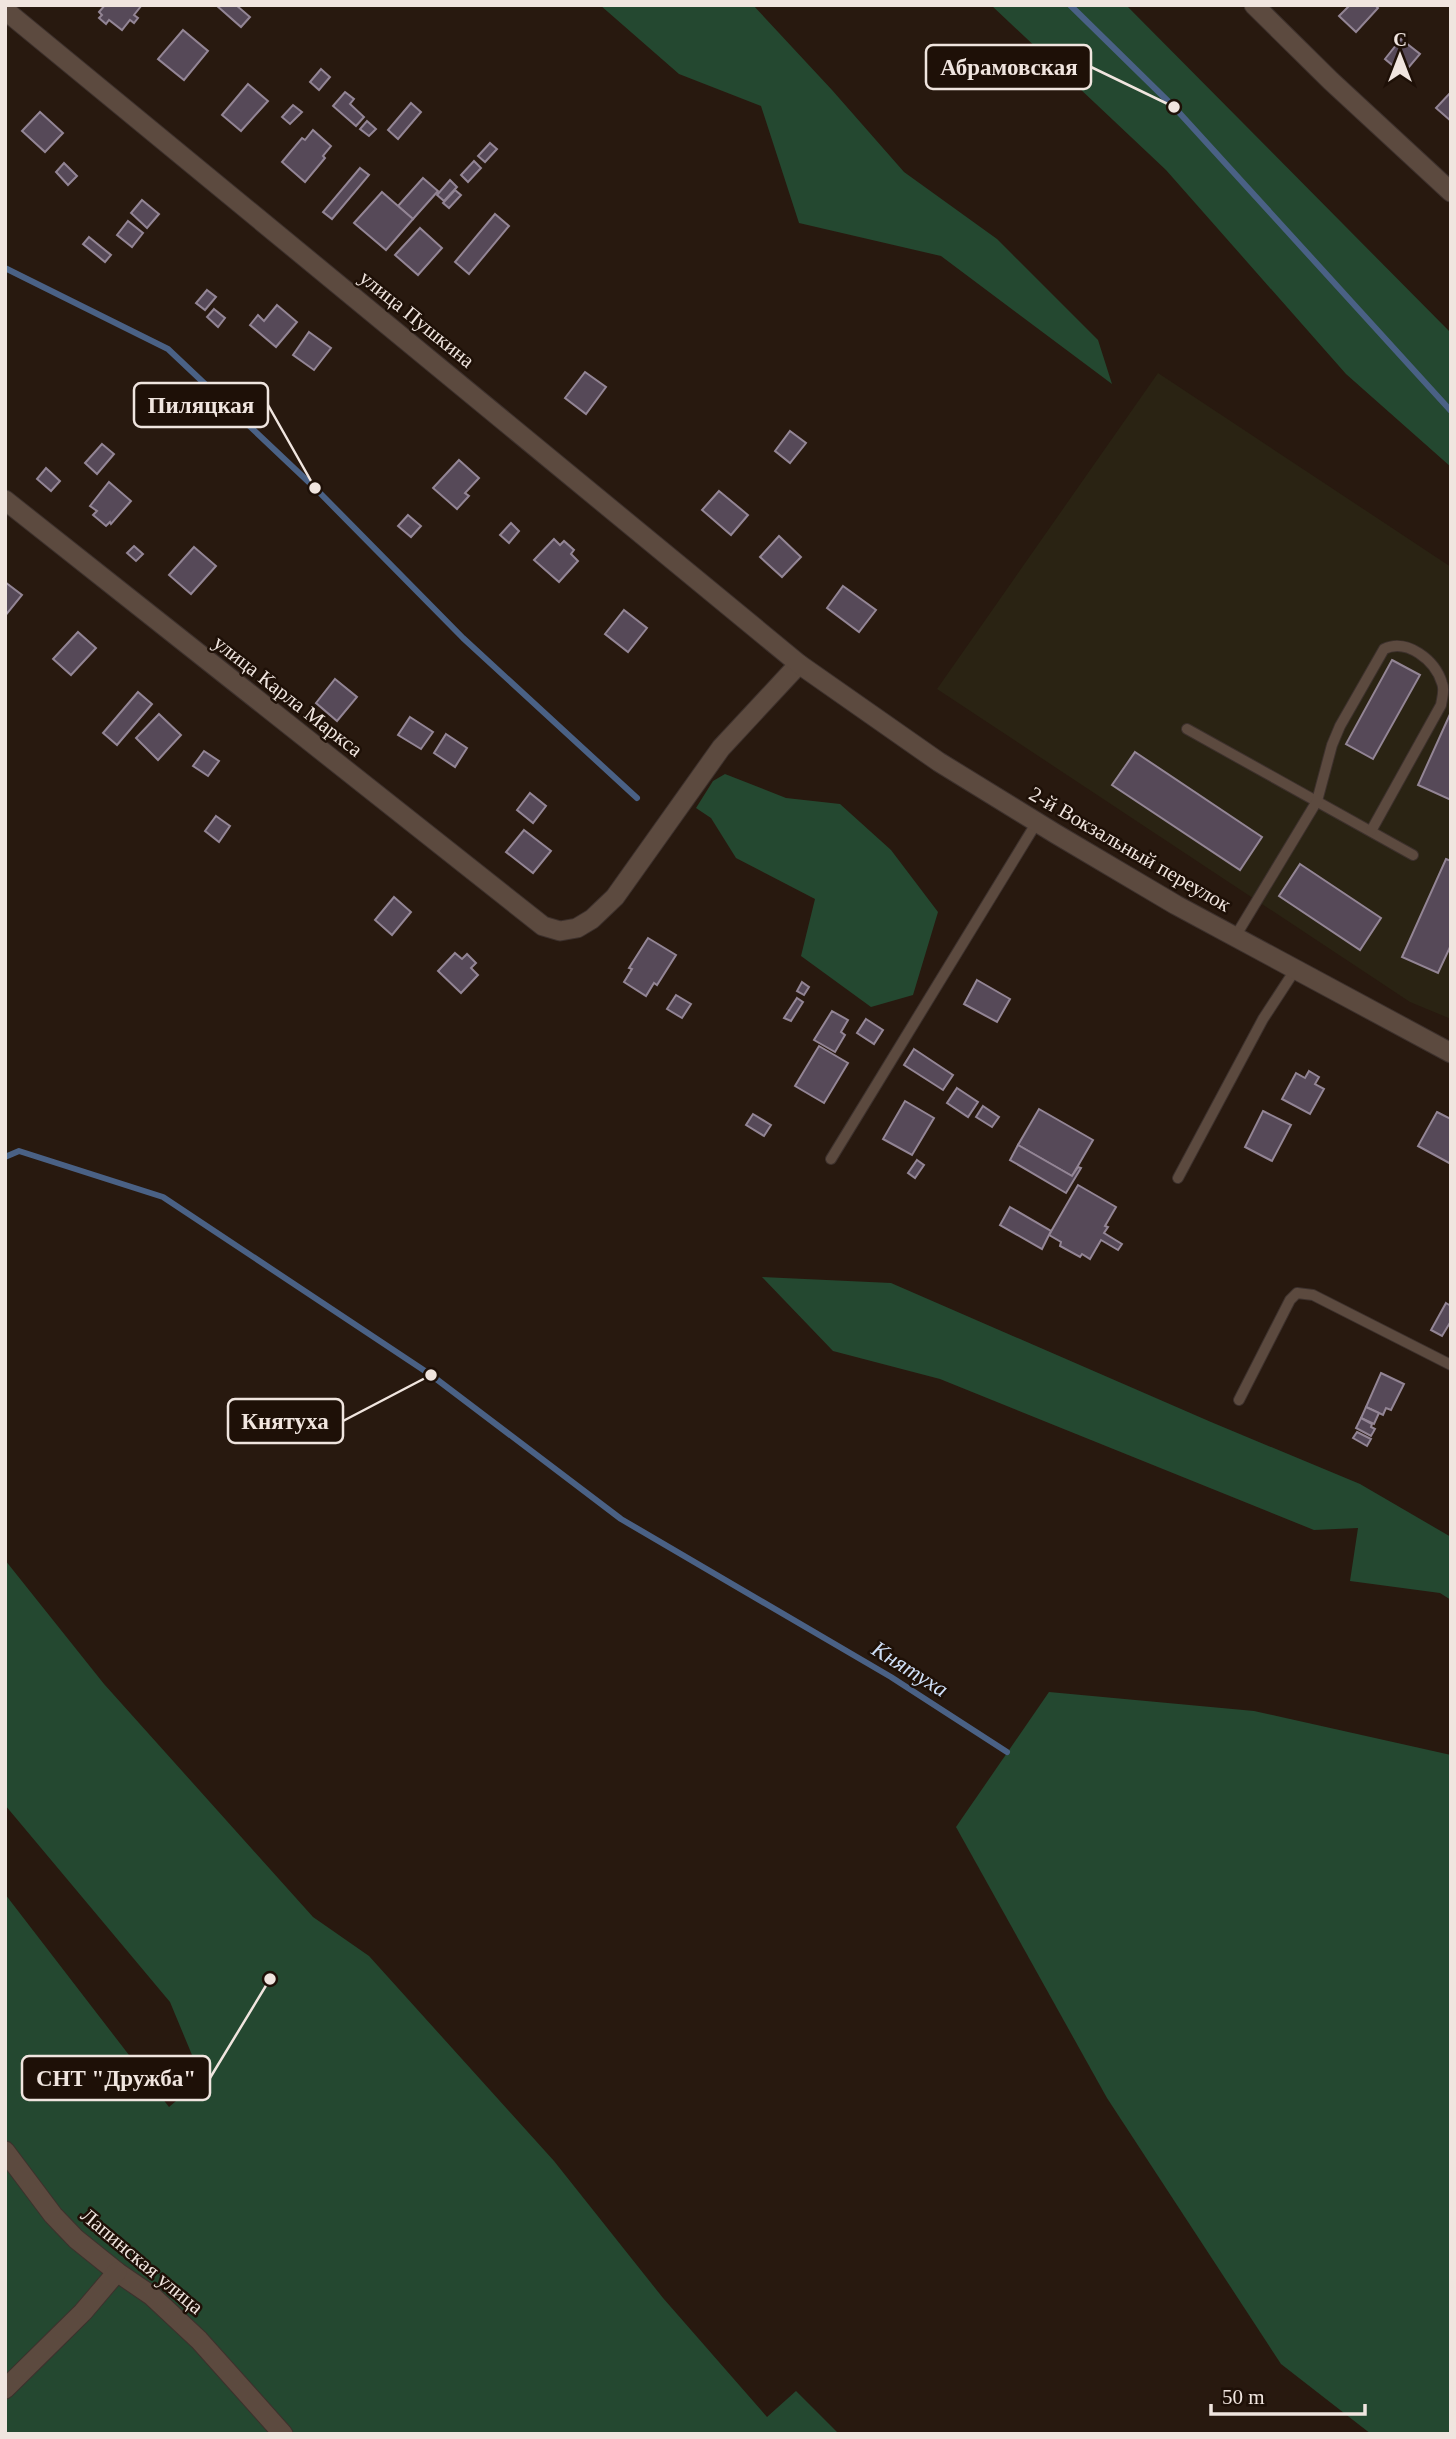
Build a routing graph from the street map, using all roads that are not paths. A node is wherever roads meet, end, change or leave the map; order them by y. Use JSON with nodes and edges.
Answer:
{"nodes":[{"id":1,"x":1254,"y":5,"type":"edge"},
{"id":2,"x":5,"y":10,"type":"edge"},
{"id":3,"x":1451,"y":192,"type":"edge"},
{"id":4,"x":5,"y":500,"type":"edge"},
{"id":5,"x":799,"y":664,"type":"junction"},
{"id":6,"x":1187,"y":729,"type":"dead end"},
{"id":7,"x":1317,"y":801,"type":"junction"},
{"id":8,"x":1037,"y":822,"type":"junction"},
{"id":9,"x":1371,"y":831,"type":"junction"},
{"id":10,"x":1413,"y":855,"type":"dead end"},
{"id":11,"x":1235,"y":937,"type":"junction"},
{"id":12,"x":1295,"y":970,"type":"junction"},
{"id":13,"x":1451,"y":1053,"type":"edge"},
{"id":14,"x":831,"y":1159,"type":"dead end"},
{"id":15,"x":1178,"y":1178,"type":"dead end"},
{"id":16,"x":1451,"y":1365,"type":"edge"},
{"id":17,"x":1239,"y":1400,"type":"dead end"},
{"id":18,"x":5,"y":2151,"type":"edge"},
{"id":19,"x":117,"y":2272,"type":"junction"},
{"id":20,"x":5,"y":2389,"type":"edge"},
{"id":21,"x":282,"y":2434,"type":"edge"}],
"edges":[{"from":1,"to":3,"type":"street"},
{"from":2,"to":5,"type":"street","name":"улица Пушкина"},
{"from":4,"to":5,"type":"street","name":"улица Карла Маркса"},
{"from":5,"to":8,"type":"street","name":"2-й Вокзальный переулок"},
{"from":6,"to":7,"type":"lane"},
{"from":7,"to":9,"type":"lane"},
{"from":7,"to":9,"type":"lane"},
{"from":7,"to":11,"type":"lane"},
{"from":8,"to":11,"type":"street","name":"2-й Вокзальный переулок"},
{"from":8,"to":14,"type":"lane"},
{"from":9,"to":10,"type":"lane"},
{"from":11,"to":12,"type":"street","name":"2-й Вокзальный переулок"},
{"from":12,"to":13,"type":"street","name":"2-й Вокзальный переулок"},
{"from":12,"to":15,"type":"lane"},
{"from":16,"to":17,"type":"lane"},
{"from":18,"to":19,"type":"street","name":"Лапинская улица"},
{"from":19,"to":20,"type":"street"},
{"from":19,"to":21,"type":"street","name":"Лапинская улица"}]}
